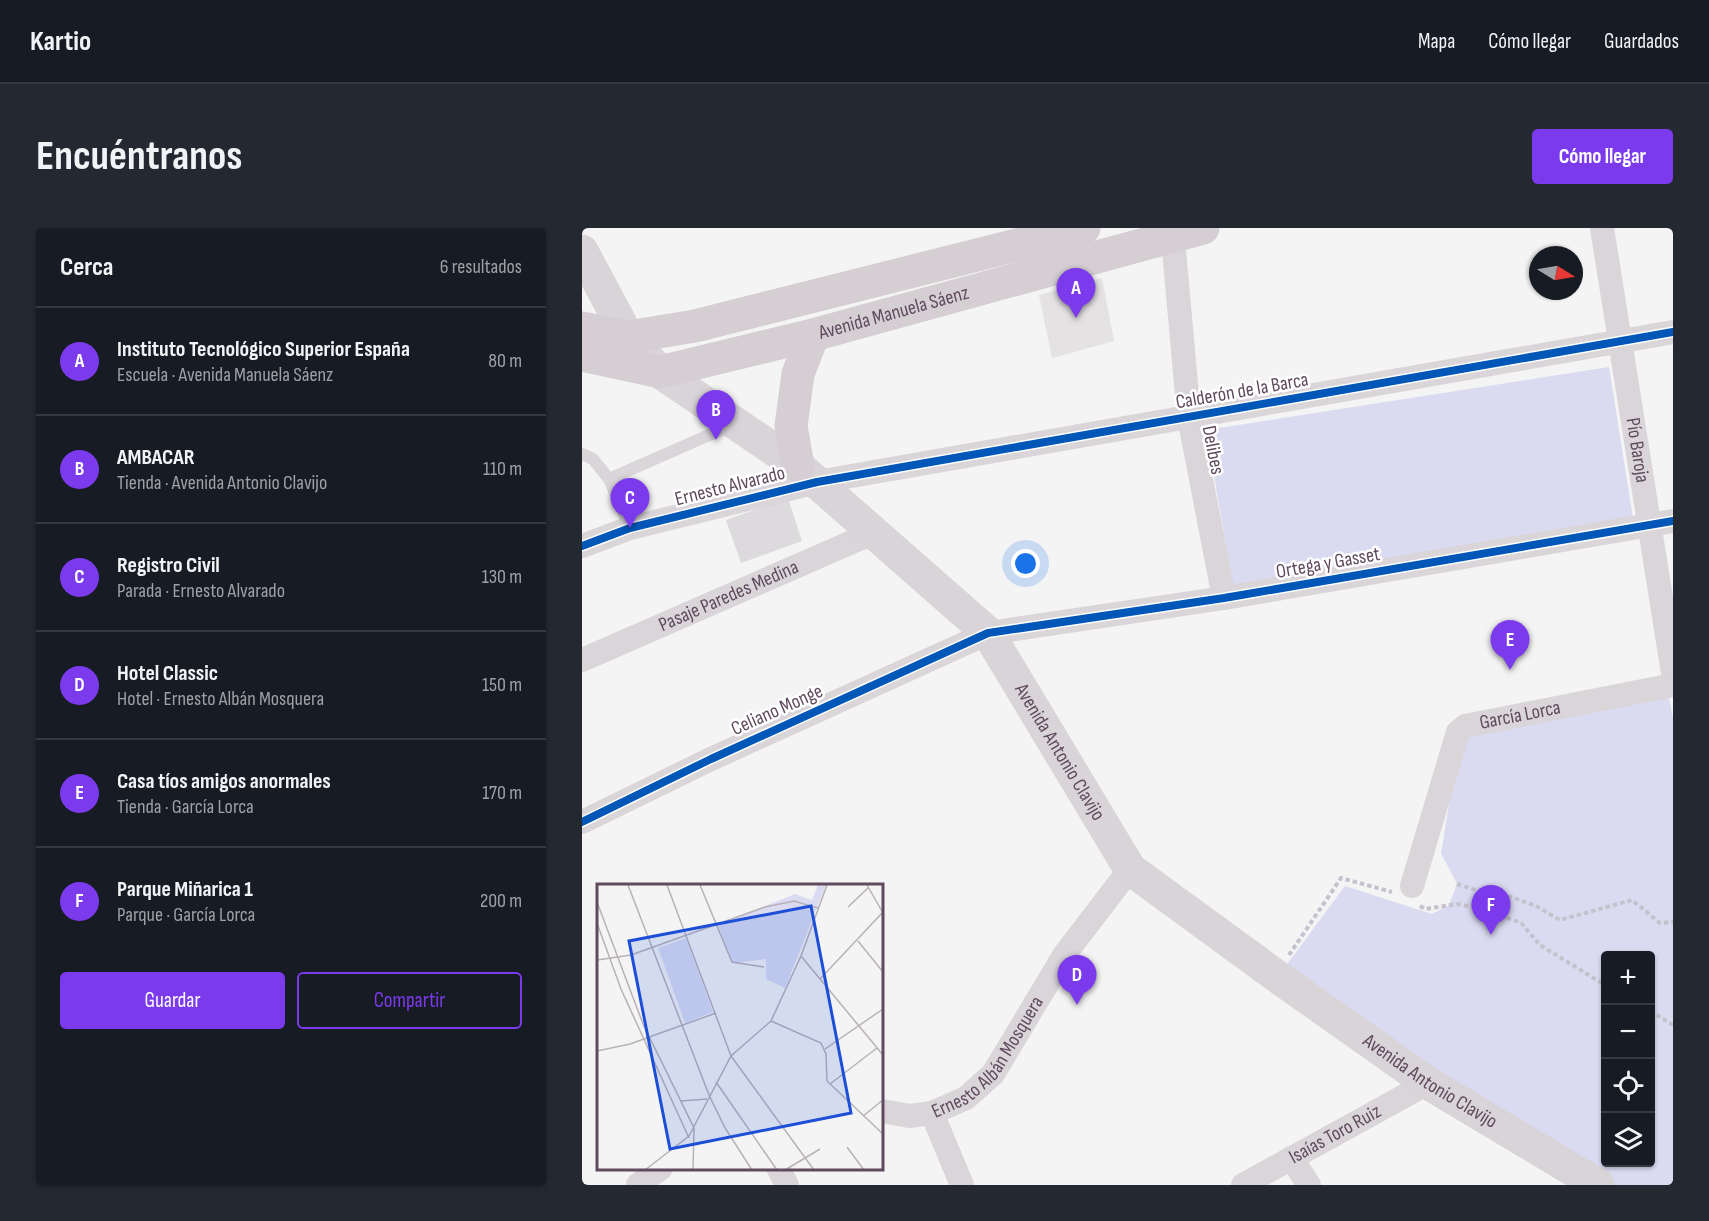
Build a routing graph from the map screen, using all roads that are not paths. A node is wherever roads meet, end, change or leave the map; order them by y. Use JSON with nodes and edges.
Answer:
{"nodes":[{"id":1,"x":1084,"y":228,"type":"edge"},
{"id":2,"x":1602,"y":228,"type":"edge"},
{"id":3,"x":1183,"y":231,"type":"edge"},
{"id":4,"x":582,"y":251,"type":"edge"},
{"id":5,"x":582,"y":328,"type":"edge"},
{"id":6,"x":1673,"y":332,"type":"edge"},
{"id":7,"x":813,"y":334,"type":"junction"},
{"id":8,"x":628,"y":338,"type":"junction"},
{"id":9,"x":1619,"y":342,"type":"junction"},
{"id":10,"x":582,"y":355,"type":"edge"},
{"id":11,"x":660,"y":372,"type":"junction"},
{"id":12,"x":1190,"y":417,"type":"junction"},
{"id":13,"x":736,"y":423,"type":"junction"},
{"id":14,"x":582,"y":454,"type":"edge"},
{"id":15,"x":808,"y":474,"type":"junction"},
{"id":16,"x":609,"y":479,"type":"junction"},
{"id":17,"x":1662,"y":523,"type":"edge"},
{"id":18,"x":630,"y":528,"type":"junction"},
{"id":19,"x":875,"y":532,"type":"junction"},
{"id":20,"x":582,"y":546,"type":"edge"},
{"id":21,"x":1224,"y":598,"type":"junction"},
{"id":22,"x":988,"y":633,"type":"junction"},
{"id":23,"x":582,"y":660,"type":"edge"},
{"id":24,"x":1673,"y":674,"type":"edge"},
{"id":25,"x":1673,"y":685,"type":"edge"},
{"id":26,"x":582,"y":822,"type":"edge"},
{"id":27,"x":1130,"y":869,"type":"junction"},
{"id":28,"x":1404,"y":894,"type":"road end"},
{"id":29,"x":1428,"y":1083,"type":"junction"},
{"id":30,"x":884,"y":1112,"type":"edge"},
{"id":31,"x":932,"y":1113,"type":"junction"},
{"id":32,"x":1291,"y":1158,"type":"junction"},
{"id":33,"x":779,"y":1170,"type":"edge"},
{"id":34,"x":787,"y":1185,"type":"edge"},
{"id":35,"x":962,"y":1185,"type":"edge"},
{"id":36,"x":1243,"y":1185,"type":"edge"},
{"id":37,"x":1310,"y":1185,"type":"edge"},
{"id":38,"x":1598,"y":1185,"type":"edge"}],
"edges":[{"from":1,"to":8,"type":"main road","name":"Avenida Manuela Sáenz"},
{"from":2,"to":9,"type":"street","name":"Pío Baroja"},
{"from":3,"to":7,"type":"main road","name":"Avenida Manuela Sáenz"},
{"from":3,"to":12,"type":"street","name":"Delibes"},
{"from":4,"to":8,"type":"main road","name":"Avenida Antonio Clavijo"},
{"from":5,"to":8,"type":"main road","name":"Avenida Manuela Sáenz"},
{"from":6,"to":9,"type":"street","name":"Calderón de la Barca"},
{"from":7,"to":11,"type":"main road","name":"Avenida Manuela Sáenz"},
{"from":7,"to":15,"type":"main road"},
{"from":8,"to":11,"type":"main road","name":"Avenida Antonio Clavijo"},
{"from":9,"to":12,"type":"street","name":"Calderón de la Barca"},
{"from":9,"to":17,"type":"street","name":"Pío Baroja"},
{"from":10,"to":11,"type":"main road","name":"Avenida Manuela Sáenz"},
{"from":11,"to":13,"type":"main road","name":"Avenida Antonio Clavijo"},
{"from":12,"to":15,"type":"street","name":"Calderón de la Barca"},
{"from":12,"to":21,"type":"street","name":"Delibes"},
{"from":13,"to":15,"type":"main road","name":"Avenida Antonio Clavijo"},
{"from":13,"to":16,"type":"lane"},
{"from":14,"to":16,"type":"lane"},
{"from":15,"to":18,"type":"street","name":"Ernesto Alvarado"},
{"from":15,"to":19,"type":"main road","name":"Avenida Antonio Clavijo"},
{"from":16,"to":18,"type":"lane"},
{"from":17,"to":21,"type":"street","name":"Ortega y Gasset"},
{"from":17,"to":24,"type":"street","name":"Pío Baroja"},
{"from":18,"to":20,"type":"street","name":"Ernesto Alvarado"},
{"from":19,"to":22,"type":"main road","name":"Avenida Antonio Clavijo"},
{"from":19,"to":23,"type":"street","name":"Pasaje Paredes Medina"},
{"from":21,"to":22,"type":"street","name":"Ortega y Gasset"},
{"from":22,"to":26,"type":"street","name":"Celiano Monge"},
{"from":22,"to":27,"type":"main road","name":"Avenida Antonio Clavijo"},
{"from":25,"to":28,"type":"street","name":"García Lorca"},
{"from":27,"to":29,"type":"main road","name":"Avenida Antonio Clavijo"},
{"from":27,"to":31,"type":"street","name":"Ernesto Albán Mosquera"},
{"from":29,"to":32,"type":"street","name":"Isaías Toro Ruiz"},
{"from":29,"to":38,"type":"main road","name":"Avenida Antonio Clavijo"},
{"from":30,"to":31,"type":"street","name":"Ernesto Albán Mosquera"},
{"from":31,"to":35,"type":"street"},
{"from":32,"to":36,"type":"street","name":"Isaías Toro Ruiz"},
{"from":32,"to":37,"type":"street"},
{"from":33,"to":34,"type":"street"}]}
